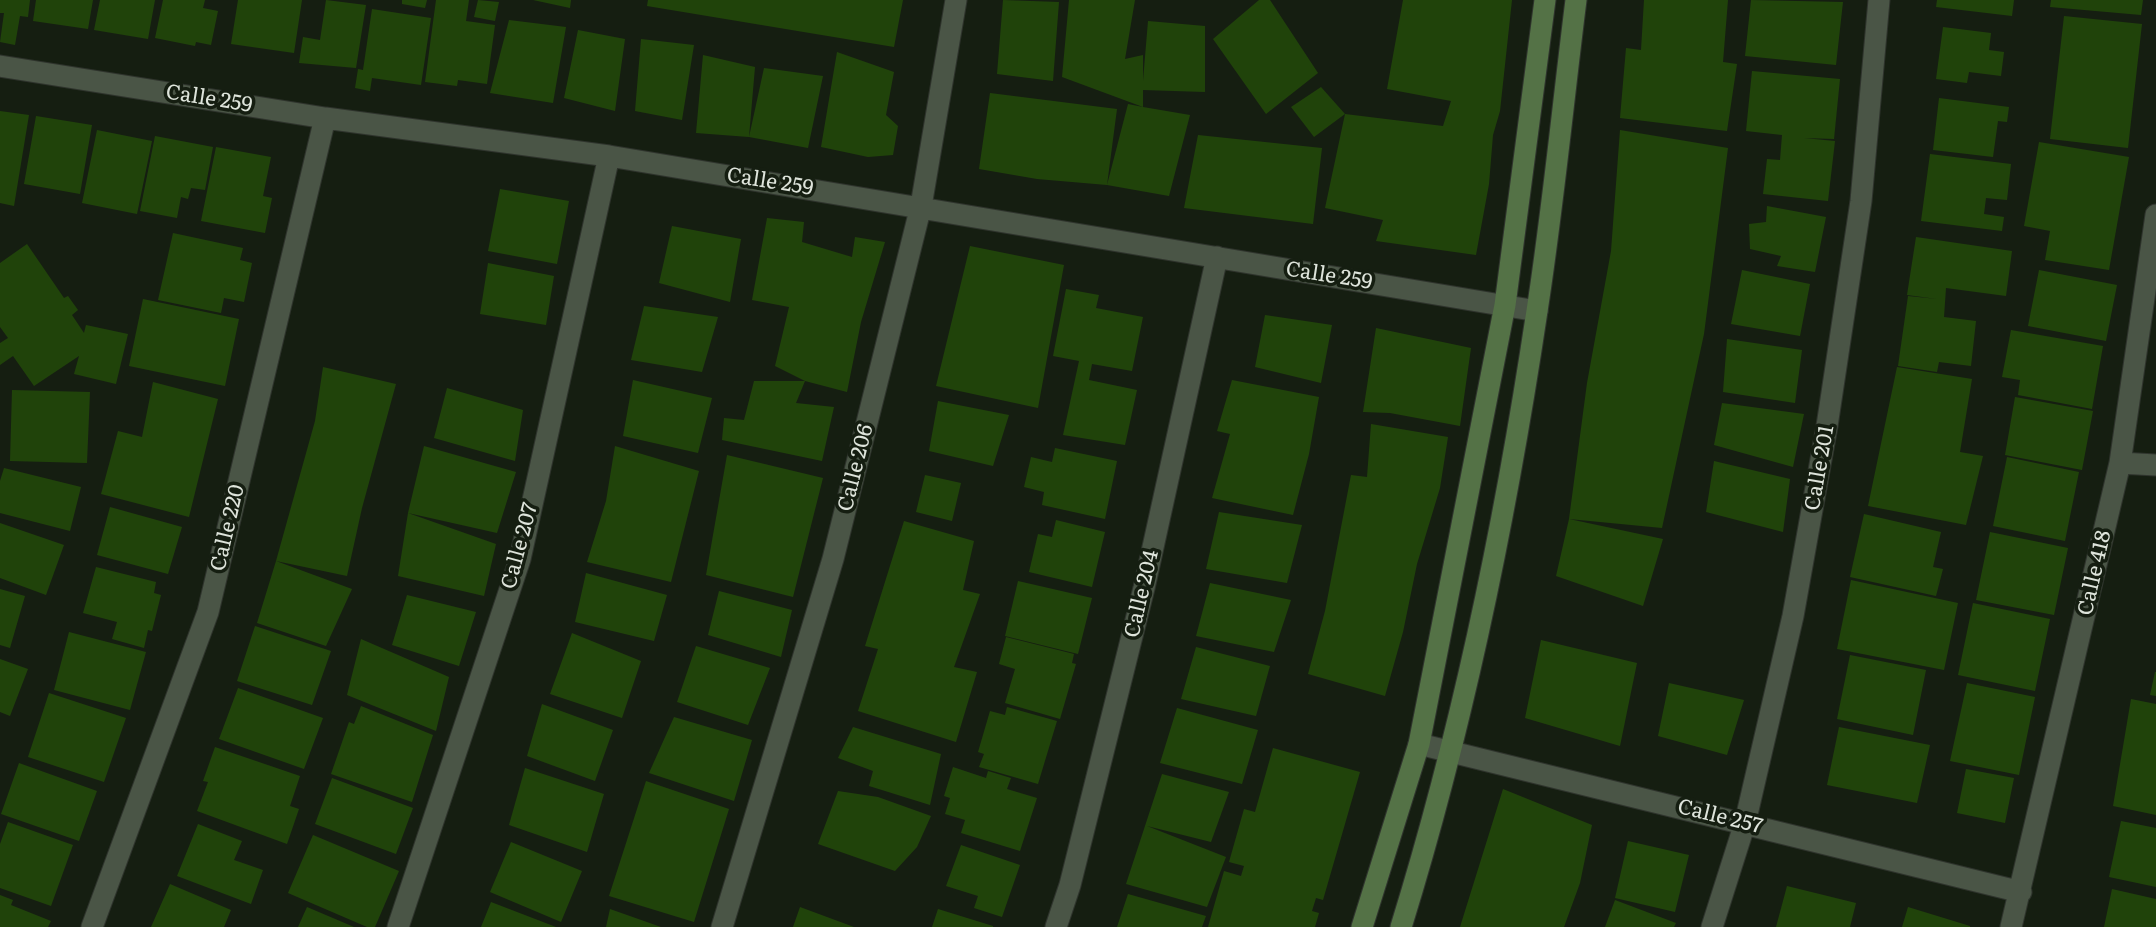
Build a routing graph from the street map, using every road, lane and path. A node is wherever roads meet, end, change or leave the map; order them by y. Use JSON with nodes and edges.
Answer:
{"nodes":[{"id":1,"x":956,"y":0,"type":"edge"},
{"id":2,"x":1545,"y":0,"type":"edge"},
{"id":3,"x":1576,"y":0,"type":"edge"},
{"id":4,"x":1880,"y":0,"type":"edge"},
{"id":5,"x":0,"y":65,"type":"edge"},
{"id":6,"x":326,"y":118,"type":"junction"},
{"id":7,"x":609,"y":156,"type":"junction"},
{"id":8,"x":921,"y":206,"type":"junction"},
{"id":9,"x":2156,"y":215,"type":"edge"},
{"id":10,"x":1217,"y":257,"type":"junction"},
{"id":11,"x":1505,"y":305,"type":"junction"},
{"id":12,"x":1537,"y":311,"type":"junction"},
{"id":13,"x":2120,"y":463,"type":"junction"},
{"id":14,"x":2156,"y":465,"type":"edge"},
{"id":15,"x":1419,"y":744,"type":"junction"},
{"id":16,"x":1449,"y":752,"type":"junction"},
{"id":17,"x":1745,"y":823,"type":"junction"},
{"id":18,"x":2021,"y":892,"type":"junction"},
{"id":19,"x":92,"y":927,"type":"edge"},
{"id":20,"x":398,"y":927,"type":"edge"},
{"id":21,"x":722,"y":927,"type":"edge"},
{"id":22,"x":1056,"y":927,"type":"edge"},
{"id":23,"x":1362,"y":927,"type":"edge"},
{"id":24,"x":1401,"y":927,"type":"edge"},
{"id":25,"x":1712,"y":927,"type":"edge"},
{"id":26,"x":2011,"y":927,"type":"edge"}],
"edges":[{"from":1,"to":8,"type":"street","name":"Calle 206"},
{"from":2,"to":11,"type":"street"},
{"from":3,"to":12,"type":"street"},
{"from":4,"to":17,"type":"street","name":"Calle 201"},
{"from":5,"to":6,"type":"street","name":"Calle 259"},
{"from":6,"to":7,"type":"street","name":"Calle 259"},
{"from":6,"to":19,"type":"street","name":"Calle 220"},
{"from":7,"to":8,"type":"street","name":"Calle 259"},
{"from":7,"to":20,"type":"street","name":"Calle 207"},
{"from":8,"to":10,"type":"street","name":"Calle 259"},
{"from":8,"to":21,"type":"street","name":"Calle 206"},
{"from":9,"to":13,"type":"street","name":"Calle 418"},
{"from":10,"to":11,"type":"street","name":"Calle 259"},
{"from":10,"to":22,"type":"street","name":"Calle 204"},
{"from":11,"to":12,"type":"street","name":"Calle 259"},
{"from":11,"to":15,"type":"street"},
{"from":12,"to":16,"type":"street"},
{"from":13,"to":14,"type":"street"},
{"from":13,"to":18,"type":"street","name":"Calle 418"},
{"from":15,"to":16,"type":"street","name":"Calle 257"},
{"from":15,"to":23,"type":"street"},
{"from":16,"to":17,"type":"street","name":"Calle 257"},
{"from":16,"to":24,"type":"street"},
{"from":17,"to":18,"type":"street","name":"Calle 257"},
{"from":17,"to":25,"type":"street","name":"Calle 201"},
{"from":18,"to":26,"type":"street","name":"Calle 418"}]}
